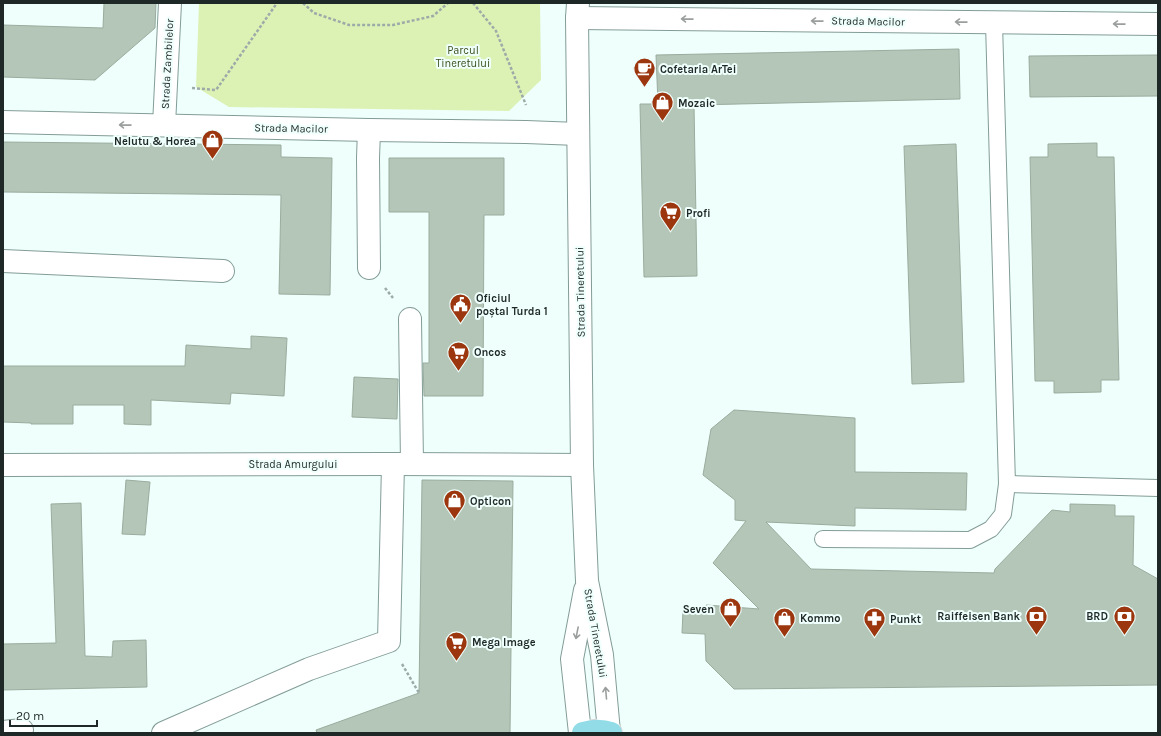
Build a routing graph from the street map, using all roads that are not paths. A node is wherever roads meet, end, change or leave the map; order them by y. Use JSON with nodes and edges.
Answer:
{"nodes":[{"id":1,"x":170,"y":3,"type":"edge"},
{"id":2,"x":578,"y":11,"type":"edge"},
{"id":3,"x":994,"y":23,"type":"junction"},
{"id":4,"x":1158,"y":24,"type":"edge"},
{"id":5,"x":3,"y":122,"type":"edge"},
{"id":6,"x":164,"y":125,"type":"junction"},
{"id":7,"x":369,"y":130,"type":"junction"},
{"id":8,"x":578,"y":134,"type":"junction"},
{"id":9,"x":3,"y":262,"type":"edge"},
{"id":10,"x":369,"y":268,"type":"road end"},
{"id":11,"x":223,"y":271,"type":"dead end"},
{"id":12,"x":410,"y":319,"type":"road end"},
{"id":13,"x":402,"y":464,"type":"junction"},
{"id":14,"x":3,"y":465,"type":"edge"},
{"id":15,"x":582,"y":465,"type":"junction"},
{"id":16,"x":1008,"y":484,"type":"junction"},
{"id":17,"x":1158,"y":488,"type":"edge"},
{"id":18,"x":823,"y":539,"type":"dead end"},
{"id":19,"x":587,"y":581,"type":"junction"},
{"id":20,"x":610,"y":732,"type":"edge"},
{"id":21,"x":163,"y":733,"type":"edge"},
{"id":22,"x":582,"y":733,"type":"edge"}],
"edges":[{"from":1,"to":6,"type":"street","name":"Strada Zambilelor"},
{"from":3,"to":2,"type":"street","name":"Strada Macilor","one_way":true},
{"from":2,"to":8,"type":"street","name":"Strada Tineretului"},
{"from":4,"to":3,"type":"street","name":"Strada Macilor","one_way":true},
{"from":3,"to":16,"type":"lane"},
{"from":6,"to":5,"type":"street","name":"Strada Macilor","one_way":true},
{"from":6,"to":7,"type":"street","name":"Strada Macilor"},
{"from":7,"to":8,"type":"street","name":"Strada Macilor"},
{"from":7,"to":10,"type":"street"},
{"from":8,"to":15,"type":"street","name":"Strada Tineretului"},
{"from":9,"to":11,"type":"street"},
{"from":12,"to":13,"type":"street"},
{"from":13,"to":14,"type":"street","name":"Strada Amurgului"},
{"from":13,"to":15,"type":"street","name":"Strada Amurgului"},
{"from":13,"to":21,"type":"street"},
{"from":15,"to":19,"type":"street","name":"Strada Tineretului"},
{"from":16,"to":17,"type":"lane"},
{"from":16,"to":18,"type":"lane"},
{"from":20,"to":19,"type":"street","name":"Strada Tineretului","one_way":true},
{"from":19,"to":22,"type":"street","name":"Strada Tineretului","one_way":true},
{"from":20,"to":22,"type":"main road"}]}
